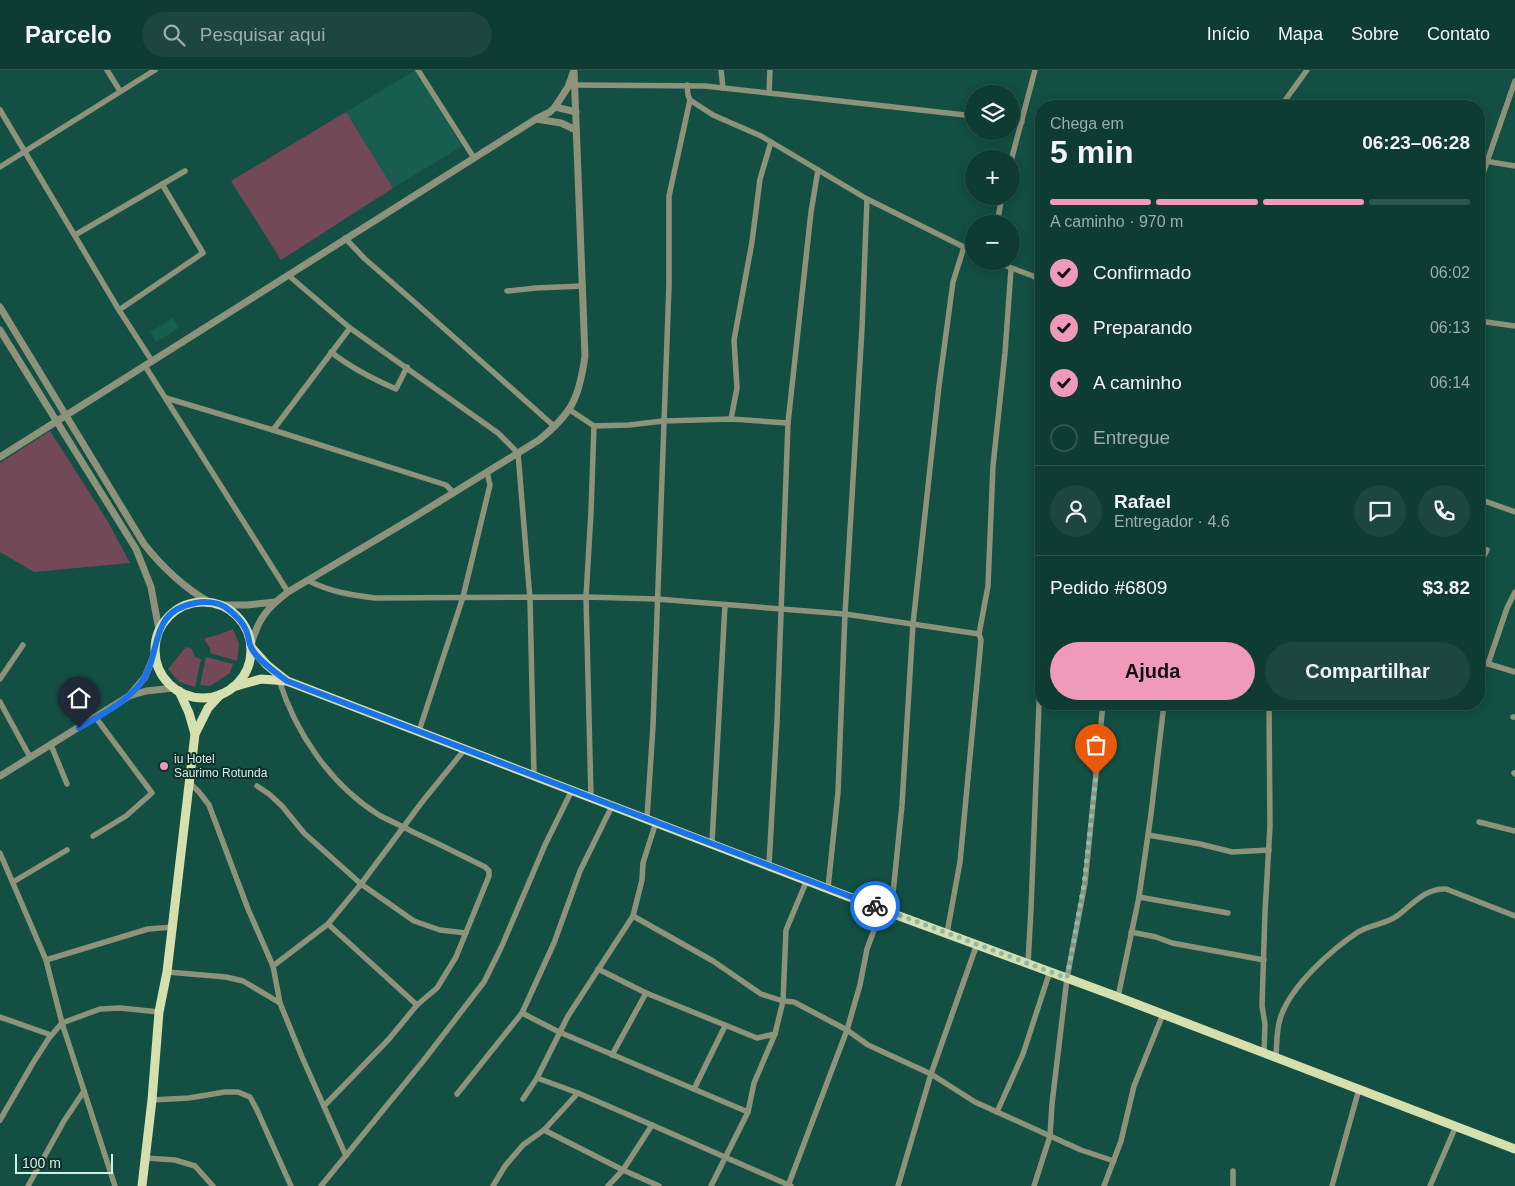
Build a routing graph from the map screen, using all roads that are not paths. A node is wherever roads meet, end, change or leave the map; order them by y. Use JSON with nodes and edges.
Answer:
{"nodes":[{"id":1,"x":108,"y":70,"type":"edge"},
{"id":2,"x":156,"y":70,"type":"edge"},
{"id":3,"x":418,"y":70,"type":"edge"},
{"id":4,"x":574,"y":70,"type":"edge"},
{"id":5,"x":721,"y":70,"type":"edge"},
{"id":6,"x":770,"y":70,"type":"edge"},
{"id":7,"x":1034,"y":70,"type":"edge"},
{"id":8,"x":1306,"y":70,"type":"edge"},
{"id":9,"x":1515,"y":82,"type":"edge"},
{"id":10,"x":575,"y":85,"type":"junction"},
{"id":11,"x":687,"y":86,"type":"junction"},
{"id":12,"x":723,"y":88,"type":"junction"},
{"id":13,"x":120,"y":91,"type":"junction"},
{"id":14,"x":769,"y":93,"type":"junction"},
{"id":15,"x":690,"y":100,"type":"junction"},
{"id":16,"x":1285,"y":100,"type":"edge"},
{"id":17,"x":555,"y":107,"type":"junction"},
{"id":18,"x":0,"y":110,"type":"edge"},
{"id":19,"x":576,"y":112,"type":"junction"},
{"id":20,"x":965,"y":115,"type":"edge"},
{"id":21,"x":536,"y":119,"type":"junction"},
{"id":22,"x":1022,"y":122,"type":"joint"},
{"id":23,"x":576,"y":130,"type":"junction"},
{"id":24,"x":772,"y":142,"type":"junction"},
{"id":25,"x":1014,"y":150,"type":"edge"},
{"id":26,"x":25,"y":152,"type":"junction"},
{"id":27,"x":474,"y":158,"type":"junction"},
{"id":28,"x":1485,"y":161,"type":"edge"},
{"id":29,"x":1488,"y":161,"type":"junction"},
{"id":30,"x":1515,"y":166,"type":"edge"},
{"id":31,"x":0,"y":168,"type":"edge"},
{"id":32,"x":1485,"y":169,"type":"edge"},
{"id":33,"x":185,"y":170,"type":"dead end"},
{"id":34,"x":818,"y":170,"type":"junction"},
{"id":35,"x":162,"y":184,"type":"junction"},
{"id":36,"x":867,"y":199,"type":"junction"},
{"id":37,"x":75,"y":235,"type":"junction"},
{"id":38,"x":345,"y":238,"type":"junction"},
{"id":39,"x":964,"y":247,"type":"joint"},
{"id":40,"x":1011,"y":270,"type":"edge"},
{"id":41,"x":1014,"y":270,"type":"edge"},
{"id":42,"x":288,"y":275,"type":"junction"},
{"id":43,"x":1035,"y":277,"type":"edge"},
{"id":44,"x":583,"y":286,"type":"junction"},
{"id":45,"x":507,"y":291,"type":"dead end"},
{"id":46,"x":0,"y":307,"type":"edge"},
{"id":47,"x":119,"y":310,"type":"junction"},
{"id":48,"x":1485,"y":322,"type":"edge"},
{"id":49,"x":1515,"y":326,"type":"edge"},
{"id":50,"x":350,"y":328,"type":"junction"},
{"id":51,"x":1,"y":335,"type":"edge"},
{"id":52,"x":331,"y":352,"type":"junction"},
{"id":53,"x":152,"y":361,"type":"junction"},
{"id":54,"x":145,"y":366,"type":"junction"},
{"id":55,"x":407,"y":367,"type":"junction"},
{"id":56,"x":166,"y":398,"type":"junction"},
{"id":57,"x":570,"y":410,"type":"junction"},
{"id":58,"x":66,"y":416,"type":"junction"},
{"id":59,"x":731,"y":419,"type":"junction"},
{"id":60,"x":57,"y":421,"type":"junction"},
{"id":61,"x":662,"y":421,"type":"junction"},
{"id":62,"x":788,"y":424,"type":"junction"},
{"id":63,"x":594,"y":426,"type":"junction"},
{"id":64,"x":555,"y":427,"type":"junction"},
{"id":65,"x":273,"y":430,"type":"junction"},
{"id":66,"x":518,"y":453,"type":"junction"},
{"id":67,"x":0,"y":457,"type":"edge"},
{"id":68,"x":488,"y":472,"type":"junction"},
{"id":69,"x":454,"y":493,"type":"junction"},
{"id":70,"x":1485,"y":502,"type":"edge"},
{"id":71,"x":1515,"y":512,"type":"edge"},
{"id":72,"x":144,"y":544,"type":"junction"},
{"id":73,"x":136,"y":549,"type":"junction"},
{"id":74,"x":1487,"y":550,"type":"dead end"},
{"id":75,"x":1485,"y":554,"type":"edge"},
{"id":76,"x":309,"y":581,"type":"junction"},
{"id":77,"x":288,"y":592,"type":"junction"},
{"id":78,"x":1515,"y":592,"type":"edge"},
{"id":79,"x":586,"y":597,"type":"junction"},
{"id":80,"x":463,"y":598,"type":"junction"},
{"id":81,"x":530,"y":599,"type":"junction"},
{"id":82,"x":656,"y":599,"type":"junction"},
{"id":83,"x":209,"y":602,"type":"junction"},
{"id":84,"x":275,"y":602,"type":"junction"},
{"id":85,"x":222,"y":605,"type":"junction"},
{"id":86,"x":725,"y":606,"type":"junction"},
{"id":87,"x":781,"y":608,"type":"junction"},
{"id":88,"x":845,"y":614,"type":"junction"},
{"id":89,"x":913,"y":624,"type":"junction"},
{"id":90,"x":159,"y":630,"type":"junction"},
{"id":91,"x":979,"y":634,"type":"junction"},
{"id":92,"x":23,"y":645,"type":"dead end"},
{"id":93,"x":251,"y":646,"type":"junction"},
{"id":94,"x":155,"y":653,"type":"junction"},
{"id":95,"x":1485,"y":663,"type":"edge"},
{"id":96,"x":1488,"y":664,"type":"junction"},
{"id":97,"x":1515,"y":672,"type":"edge"},
{"id":98,"x":0,"y":679,"type":"edge"},
{"id":99,"x":283,"y":680,"type":"junction"},
{"id":100,"x":234,"y":687,"type":"junction"},
{"id":101,"x":177,"y":690,"type":"junction"},
{"id":102,"x":221,"y":694,"type":"junction"},
{"id":103,"x":129,"y":696,"type":"junction"},
{"id":104,"x":0,"y":702,"type":"edge"},
{"id":105,"x":1039,"y":710,"type":"edge"},
{"id":106,"x":1102,"y":710,"type":"edge"},
{"id":107,"x":1163,"y":710,"type":"edge"},
{"id":108,"x":1269,"y":710,"type":"edge"},
{"id":109,"x":96,"y":718,"type":"junction"},
{"id":110,"x":420,"y":731,"type":"junction"},
{"id":111,"x":195,"y":734,"type":"junction"},
{"id":112,"x":51,"y":745,"type":"junction"},
{"id":113,"x":465,"y":749,"type":"junction"},
{"id":114,"x":30,"y":757,"type":"junction"},
{"id":115,"x":0,"y":775,"type":"edge"},
{"id":116,"x":534,"y":775,"type":"junction"},
{"id":117,"x":190,"y":783,"type":"junction"},
{"id":118,"x":67,"y":784,"type":"dead end"},
{"id":119,"x":257,"y":786,"type":"dead end"},
{"id":120,"x":572,"y":790,"type":"junction"},
{"id":121,"x":591,"y":797,"type":"junction"},
{"id":122,"x":612,"y":806,"type":"junction"},
{"id":123,"x":646,"y":818,"type":"junction"},
{"id":124,"x":656,"y":822,"type":"junction"},
{"id":125,"x":1479,"y":822,"type":"dead end"},
{"id":126,"x":404,"y":827,"type":"junction"},
{"id":127,"x":1515,"y":831,"type":"edge"},
{"id":128,"x":1148,"y":835,"type":"junction"},
{"id":129,"x":93,"y":836,"type":"dead end"},
{"id":130,"x":712,"y":843,"type":"junction"},
{"id":131,"x":67,"y":850,"type":"dead end"},
{"id":132,"x":1269,"y":850,"type":"junction"},
{"id":133,"x":0,"y":853,"type":"edge"},
{"id":134,"x":769,"y":865,"type":"junction"},
{"id":135,"x":807,"y":880,"type":"junction"},
{"id":136,"x":13,"y":882,"type":"junction"},
{"id":137,"x":361,"y":884,"type":"junction"},
{"id":138,"x":828,"y":888,"type":"junction"},
{"id":139,"x":1139,"y":898,"type":"junction"},
{"id":140,"x":882,"y":909,"type":"junction"},
{"id":141,"x":891,"y":913,"type":"junction"},
{"id":142,"x":1228,"y":913,"type":"dead end"},
{"id":143,"x":633,"y":916,"type":"junction"},
{"id":144,"x":1515,"y":916,"type":"edge"},
{"id":145,"x":328,"y":924,"type":"junction"},
{"id":146,"x":173,"y":927,"type":"junction"},
{"id":147,"x":1132,"y":932,"type":"junction"},
{"id":148,"x":466,"y":933,"type":"junction"},
{"id":149,"x":947,"y":933,"type":"junction"},
{"id":150,"x":977,"y":944,"type":"junction"},
{"id":151,"x":46,"y":960,"type":"junction"},
{"id":152,"x":1264,"y":960,"type":"junction"},
{"id":153,"x":1028,"y":963,"type":"junction"},
{"id":154,"x":273,"y":966,"type":"junction"},
{"id":155,"x":598,"y":969,"type":"junction"},
{"id":156,"x":1050,"y":971,"type":"junction"},
{"id":157,"x":167,"y":972,"type":"junction"},
{"id":158,"x":1067,"y":978,"type":"junction"},
{"id":159,"x":646,"y":993,"type":"junction"},
{"id":160,"x":1118,"y":997,"type":"junction"},
{"id":161,"x":783,"y":1001,"type":"junction"},
{"id":162,"x":280,"y":1003,"type":"junction"},
{"id":163,"x":417,"y":1005,"type":"junction"},
{"id":164,"x":159,"y":1012,"type":"junction"},
{"id":165,"x":522,"y":1013,"type":"junction"},
{"id":166,"x":1163,"y":1014,"type":"junction"},
{"id":167,"x":0,"y":1017,"type":"edge"},
{"id":168,"x":62,"y":1023,"type":"junction"},
{"id":169,"x":725,"y":1026,"type":"junction"},
{"id":170,"x":847,"y":1030,"type":"junction"},
{"id":171,"x":559,"y":1032,"type":"junction"},
{"id":172,"x":775,"y":1034,"type":"junction"},
{"id":173,"x":51,"y":1035,"type":"junction"},
{"id":174,"x":1264,"y":1053,"type":"junction"},
{"id":175,"x":612,"y":1055,"type":"junction"},
{"id":176,"x":1276,"y":1057,"type":"junction"},
{"id":177,"x":931,"y":1074,"type":"junction"},
{"id":178,"x":537,"y":1078,"type":"junction"},
{"id":179,"x":694,"y":1089,"type":"junction"},
{"id":180,"x":1358,"y":1089,"type":"junction"},
{"id":181,"x":84,"y":1091,"type":"junction"},
{"id":182,"x":578,"y":1093,"type":"junction"},
{"id":183,"x":457,"y":1094,"type":"dead end"},
{"id":184,"x":523,"y":1099,"type":"dead end"},
{"id":185,"x":152,"y":1100,"type":"junction"},
{"id":186,"x":324,"y":1106,"type":"junction"},
{"id":187,"x":748,"y":1112,"type":"junction"},
{"id":188,"x":997,"y":1112,"type":"junction"},
{"id":189,"x":0,"y":1120,"type":"edge"},
{"id":190,"x":652,"y":1125,"type":"junction"},
{"id":191,"x":1456,"y":1126,"type":"junction"},
{"id":192,"x":544,"y":1130,"type":"junction"},
{"id":193,"x":1050,"y":1136,"type":"junction"},
{"id":194,"x":1515,"y":1148,"type":"edge"},
{"id":195,"x":346,"y":1156,"type":"junction"},
{"id":196,"x":726,"y":1156,"type":"junction"},
{"id":197,"x":145,"y":1158,"type":"junction"},
{"id":198,"x":1114,"y":1161,"type":"junction"},
{"id":199,"x":623,"y":1170,"type":"junction"},
{"id":200,"x":1233,"y":1171,"type":"dead end"},
{"id":201,"x":790,"y":1185,"type":"edge"},
{"id":202,"x":28,"y":1186,"type":"edge"},
{"id":203,"x":115,"y":1186,"type":"edge"},
{"id":204,"x":142,"y":1186,"type":"edge"},
{"id":205,"x":213,"y":1186,"type":"edge"},
{"id":206,"x":291,"y":1186,"type":"edge"},
{"id":207,"x":321,"y":1186,"type":"edge"},
{"id":208,"x":493,"y":1186,"type":"edge"},
{"id":209,"x":608,"y":1186,"type":"edge"},
{"id":210,"x":659,"y":1186,"type":"edge"},
{"id":211,"x":711,"y":1186,"type":"edge"},
{"id":212,"x":898,"y":1186,"type":"edge"},
{"id":213,"x":1034,"y":1186,"type":"edge"},
{"id":214,"x":1104,"y":1186,"type":"edge"},
{"id":215,"x":1233,"y":1186,"type":"edge"},
{"id":216,"x":1332,"y":1186,"type":"edge"},
{"id":217,"x":1430,"y":1186,"type":"edge"}],
"edges":[{"from":1,"to":13,"type":"street"},
{"from":2,"to":13,"type":"street"},
{"from":3,"to":27,"type":"street"},
{"from":4,"to":10,"type":"street"},
{"from":4,"to":17,"type":"street"},
{"from":5,"to":12,"type":"street"},
{"from":6,"to":14,"type":"street"},
{"from":7,"to":22,"type":"street"},
{"from":8,"to":16,"type":"street"},
{"from":9,"to":29,"type":"street"},
{"from":10,"to":11,"type":"street"},
{"from":10,"to":19,"type":"street"},
{"from":11,"to":12,"type":"street"},
{"from":11,"to":15,"type":"street"},
{"from":12,"to":14,"type":"street"},
{"from":13,"to":26,"type":"street"},
{"from":14,"to":20,"type":"street"},
{"from":15,"to":24,"type":"street"},
{"from":15,"to":61,"type":"street"},
{"from":17,"to":19,"type":"street"},
{"from":17,"to":21,"type":"street"},
{"from":18,"to":26,"type":"street"},
{"from":19,"to":23,"type":"street"},
{"from":21,"to":23,"type":"street"},
{"from":21,"to":27,"type":"street"},
{"from":22,"to":25,"type":"street"},
{"from":23,"to":44,"type":"street"},
{"from":24,"to":34,"type":"street"},
{"from":24,"to":59,"type":"street"},
{"from":26,"to":31,"type":"street"},
{"from":26,"to":37,"type":"street"},
{"from":27,"to":38,"type":"street"},
{"from":28,"to":29,"type":"street"},
{"from":29,"to":30,"type":"street"},
{"from":29,"to":32,"type":"street"},
{"from":33,"to":35,"type":"street"},
{"from":34,"to":36,"type":"street"},
{"from":34,"to":62,"type":"street"},
{"from":35,"to":37,"type":"street"},
{"from":35,"to":47,"type":"street"},
{"from":36,"to":39,"type":"street"},
{"from":36,"to":88,"type":"street"},
{"from":37,"to":47,"type":"street"},
{"from":38,"to":42,"type":"street"},
{"from":38,"to":64,"type":"street"},
{"from":39,"to":89,"type":"street"},
{"from":40,"to":91,"type":"street"},
{"from":41,"to":43,"type":"street"},
{"from":42,"to":50,"type":"street"},
{"from":42,"to":53,"type":"street"},
{"from":44,"to":45,"type":"street"},
{"from":44,"to":57,"type":"street"},
{"from":46,"to":58,"type":"street"},
{"from":47,"to":53,"type":"street"},
{"from":48,"to":49,"type":"street"},
{"from":50,"to":52,"type":"street"},
{"from":50,"to":55,"type":"street"},
{"from":51,"to":60,"type":"street"},
{"from":52,"to":55,"type":"street"},
{"from":52,"to":65,"type":"street"},
{"from":53,"to":54,"type":"street"},
{"from":54,"to":56,"type":"street"},
{"from":54,"to":58,"type":"street"},
{"from":55,"to":66,"type":"street"},
{"from":56,"to":65,"type":"street"},
{"from":56,"to":77,"type":"street"},
{"from":57,"to":63,"type":"street"},
{"from":57,"to":64,"type":"street"},
{"from":58,"to":60,"type":"street"},
{"from":58,"to":72,"type":"street"},
{"from":59,"to":61,"type":"street"},
{"from":59,"to":62,"type":"street"},
{"from":60,"to":67,"type":"street"},
{"from":60,"to":73,"type":"street"},
{"from":61,"to":63,"type":"street"},
{"from":61,"to":82,"type":"street"},
{"from":62,"to":87,"type":"street"},
{"from":63,"to":79,"type":"street"},
{"from":64,"to":66,"type":"street"},
{"from":65,"to":69,"type":"street"},
{"from":66,"to":68,"type":"street"},
{"from":66,"to":81,"type":"street"},
{"from":68,"to":69,"type":"street"},
{"from":68,"to":80,"type":"street"},
{"from":69,"to":76,"type":"street"},
{"from":70,"to":71,"type":"street"},
{"from":72,"to":73,"type":"street"},
{"from":72,"to":83,"type":"street"},
{"from":73,"to":90,"type":"street"},
{"from":74,"to":75,"type":"street"},
{"from":76,"to":77,"type":"street"},
{"from":76,"to":80,"type":"street"},
{"from":77,"to":84,"type":"street"},
{"from":78,"to":96,"type":"street"},
{"from":79,"to":81,"type":"street"},
{"from":79,"to":82,"type":"street"},
{"from":79,"to":121,"type":"street"},
{"from":80,"to":81,"type":"street"},
{"from":80,"to":110,"type":"street"},
{"from":81,"to":116,"type":"street"},
{"from":82,"to":86,"type":"street"},
{"from":82,"to":123,"type":"street"},
{"from":83,"to":85,"type":"main road"},
{"from":83,"to":90,"type":"main road"},
{"from":84,"to":85,"type":"street"},
{"from":84,"to":93,"type":"street"},
{"from":85,"to":93,"type":"main road"},
{"from":86,"to":87,"type":"street"},
{"from":86,"to":130,"type":"street"},
{"from":87,"to":88,"type":"street"},
{"from":87,"to":134,"type":"street"},
{"from":88,"to":89,"type":"street"},
{"from":88,"to":138,"type":"street"},
{"from":89,"to":91,"type":"street"},
{"from":89,"to":141,"type":"street"},
{"from":90,"to":94,"type":"main road"},
{"from":91,"to":149,"type":"street"},
{"from":92,"to":98,"type":"street"},
{"from":93,"to":99,"type":"main road"},
{"from":93,"to":100,"type":"main road"},
{"from":94,"to":101,"type":"main road"},
{"from":94,"to":103,"type":"street"},
{"from":95,"to":96,"type":"street"},
{"from":96,"to":97,"type":"street"},
{"from":99,"to":100,"type":"main road"},
{"from":99,"to":110,"type":"main road"},
{"from":99,"to":126,"type":"street"},
{"from":100,"to":102,"type":"main road"},
{"from":101,"to":102,"type":"main road"},
{"from":101,"to":103,"type":"street"},
{"from":101,"to":111,"type":"main road"},
{"from":102,"to":111,"type":"main road"},
{"from":103,"to":109,"type":"street"},
{"from":104,"to":114,"type":"street"},
{"from":105,"to":153,"type":"street"},
{"from":106,"to":158,"type":"street"},
{"from":107,"to":128,"type":"street"},
{"from":108,"to":132,"type":"street"},
{"from":109,"to":112,"type":"street"},
{"from":109,"to":129,"type":"street"},
{"from":110,"to":113,"type":"main road"},
{"from":111,"to":117,"type":"main road"},
{"from":112,"to":114,"type":"street"},
{"from":112,"to":118,"type":"street"},
{"from":113,"to":116,"type":"main road"},
{"from":113,"to":126,"type":"street"},
{"from":114,"to":115,"type":"street"},
{"from":116,"to":120,"type":"main road"},
{"from":117,"to":146,"type":"main road"},
{"from":117,"to":154,"type":"street"},
{"from":119,"to":137,"type":"street"},
{"from":120,"to":121,"type":"main road"},
{"from":120,"to":195,"type":"street"},
{"from":121,"to":122,"type":"main road"},
{"from":122,"to":123,"type":"main road"},
{"from":122,"to":165,"type":"street"},
{"from":123,"to":124,"type":"main road"},
{"from":124,"to":130,"type":"main road"},
{"from":124,"to":143,"type":"street"},
{"from":125,"to":127,"type":"street"},
{"from":126,"to":137,"type":"street"},
{"from":126,"to":148,"type":"street"},
{"from":128,"to":132,"type":"street"},
{"from":128,"to":139,"type":"street"},
{"from":130,"to":134,"type":"main road"},
{"from":131,"to":136,"type":"street"},
{"from":132,"to":152,"type":"street"},
{"from":133,"to":136,"type":"street"},
{"from":134,"to":135,"type":"main road"},
{"from":135,"to":138,"type":"main road"},
{"from":135,"to":161,"type":"street"},
{"from":136,"to":151,"type":"street"},
{"from":137,"to":145,"type":"street"},
{"from":137,"to":148,"type":"street"},
{"from":138,"to":140,"type":"main road"},
{"from":139,"to":142,"type":"street"},
{"from":139,"to":147,"type":"street"},
{"from":140,"to":141,"type":"main road"},
{"from":140,"to":170,"type":"street"},
{"from":141,"to":149,"type":"main road"},
{"from":143,"to":155,"type":"street"},
{"from":143,"to":161,"type":"street"},
{"from":144,"to":176,"type":"street"},
{"from":145,"to":154,"type":"street"},
{"from":145,"to":163,"type":"street"},
{"from":146,"to":151,"type":"street"},
{"from":146,"to":157,"type":"main road"},
{"from":147,"to":152,"type":"street"},
{"from":147,"to":160,"type":"street"},
{"from":148,"to":163,"type":"street"},
{"from":149,"to":150,"type":"main road"},
{"from":150,"to":153,"type":"main road"},
{"from":150,"to":177,"type":"street"},
{"from":151,"to":168,"type":"street"},
{"from":152,"to":174,"type":"street"},
{"from":153,"to":156,"type":"main road"},
{"from":154,"to":162,"type":"street"},
{"from":155,"to":159,"type":"street"},
{"from":155,"to":171,"type":"street"},
{"from":156,"to":158,"type":"main road"},
{"from":156,"to":188,"type":"street"},
{"from":157,"to":162,"type":"street"},
{"from":157,"to":164,"type":"main road"},
{"from":158,"to":160,"type":"main road"},
{"from":158,"to":193,"type":"street"},
{"from":159,"to":169,"type":"street"},
{"from":159,"to":175,"type":"street"},
{"from":160,"to":166,"type":"main road"},
{"from":161,"to":170,"type":"street"},
{"from":161,"to":172,"type":"street"},
{"from":162,"to":186,"type":"street"},
{"from":163,"to":186,"type":"street"},
{"from":164,"to":168,"type":"street"},
{"from":164,"to":185,"type":"main road"},
{"from":165,"to":171,"type":"street"},
{"from":165,"to":183,"type":"street"},
{"from":166,"to":174,"type":"main road"},
{"from":166,"to":198,"type":"street"},
{"from":167,"to":173,"type":"street"},
{"from":168,"to":173,"type":"street"},
{"from":168,"to":181,"type":"street"},
{"from":169,"to":172,"type":"street"},
{"from":169,"to":179,"type":"street"},
{"from":170,"to":177,"type":"street"},
{"from":170,"to":201,"type":"street"},
{"from":171,"to":175,"type":"street"},
{"from":171,"to":178,"type":"street"},
{"from":172,"to":187,"type":"street"},
{"from":173,"to":189,"type":"street"},
{"from":174,"to":176,"type":"main road"},
{"from":175,"to":179,"type":"street"},
{"from":176,"to":180,"type":"main road"},
{"from":177,"to":188,"type":"street"},
{"from":177,"to":212,"type":"street"},
{"from":178,"to":182,"type":"street"},
{"from":178,"to":184,"type":"street"},
{"from":179,"to":187,"type":"street"},
{"from":180,"to":191,"type":"main road"},
{"from":180,"to":216,"type":"street"},
{"from":181,"to":202,"type":"street"},
{"from":181,"to":203,"type":"street"},
{"from":182,"to":190,"type":"street"},
{"from":182,"to":192,"type":"street"},
{"from":185,"to":197,"type":"main road"},
{"from":185,"to":206,"type":"street"},
{"from":186,"to":195,"type":"street"},
{"from":187,"to":196,"type":"street"},
{"from":188,"to":193,"type":"street"},
{"from":190,"to":196,"type":"street"},
{"from":190,"to":199,"type":"street"},
{"from":191,"to":194,"type":"main road"},
{"from":191,"to":217,"type":"street"},
{"from":192,"to":199,"type":"street"},
{"from":192,"to":208,"type":"street"},
{"from":193,"to":198,"type":"street"},
{"from":193,"to":213,"type":"street"},
{"from":195,"to":207,"type":"street"},
{"from":196,"to":201,"type":"street"},
{"from":196,"to":211,"type":"street"},
{"from":197,"to":204,"type":"main road"},
{"from":197,"to":205,"type":"street"},
{"from":198,"to":214,"type":"street"},
{"from":199,"to":209,"type":"street"},
{"from":199,"to":210,"type":"street"},
{"from":200,"to":215,"type":"street"}]}
